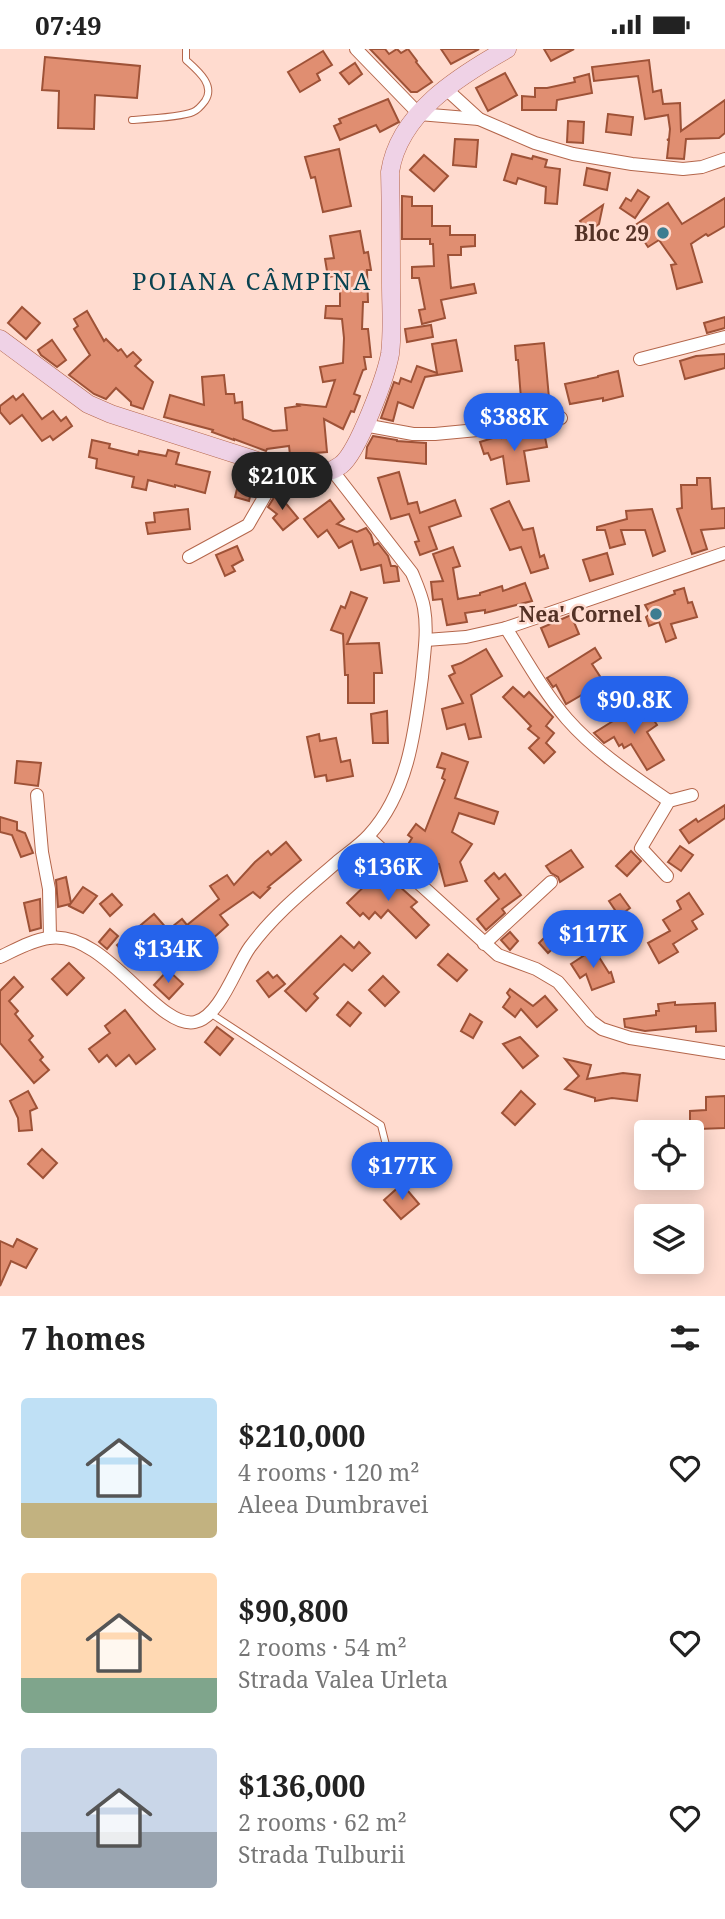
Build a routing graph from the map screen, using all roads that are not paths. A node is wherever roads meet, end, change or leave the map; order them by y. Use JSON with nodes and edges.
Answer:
{"nodes":[{"id":1,"x":186,"y":49,"type":"edge"},
{"id":2,"x":356,"y":49,"type":"edge"},
{"id":3,"x":507,"y":49,"type":"edge"},
{"id":4,"x":445,"y":88,"type":"junction"},
{"id":5,"x":419,"y":114,"type":"junction"},
{"id":6,"x":479,"y":119,"type":"junction"},
{"id":7,"x":132,"y":120,"type":"dead end"},
{"id":8,"x":725,"y":161,"type":"edge"},
{"id":9,"x":725,"y":337,"type":"edge"},
{"id":10,"x":0,"y":339,"type":"edge"},
{"id":11,"x":640,"y":359,"type":"dead end"},
{"id":12,"x":561,"y":418,"type":"dead end"},
{"id":13,"x":364,"y":425,"type":"junction"},
{"id":14,"x":281,"y":468,"type":"junction"},
{"id":15,"x":332,"y":470,"type":"junction"},
{"id":16,"x":725,"y":554,"type":"edge"},
{"id":17,"x":189,"y":557,"type":"dead end"},
{"id":18,"x":506,"y":628,"type":"junction"},
{"id":19,"x":426,"y":640,"type":"junction"},
{"id":20,"x":37,"y":795,"type":"dead end"},
{"id":21,"x":692,"y":795,"type":"dead end"},
{"id":22,"x":668,"y":801,"type":"junction"},
{"id":23,"x":368,"y":837,"type":"junction"},
{"id":24,"x":667,"y":876,"type":"dead end"},
{"id":25,"x":551,"y":882,"type":"dead end"},
{"id":26,"x":50,"y":937,"type":"junction"},
{"id":27,"x":484,"y":944,"type":"junction"},
{"id":28,"x":0,"y":957,"type":"edge"},
{"id":29,"x":210,"y":1013,"type":"junction"},
{"id":30,"x":725,"y":1053,"type":"edge"},
{"id":31,"x":391,"y":1165,"type":"dead end"}],
"edges":[{"from":1,"to":7,"type":"lane"},
{"from":2,"to":5,"type":"street"},
{"from":3,"to":4,"type":"main road"},
{"from":4,"to":5,"type":"main road"},
{"from":4,"to":6,"type":"street"},
{"from":5,"to":6,"type":"street"},
{"from":5,"to":13,"type":"main road"},
{"from":6,"to":8,"type":"street"},
{"from":9,"to":11,"type":"street"},
{"from":10,"to":14,"type":"main road"},
{"from":12,"to":13,"type":"street"},
{"from":13,"to":15,"type":"main road"},
{"from":14,"to":15,"type":"main road"},
{"from":14,"to":17,"type":"street"},
{"from":15,"to":19,"type":"street"},
{"from":16,"to":18,"type":"street"},
{"from":18,"to":19,"type":"street"},
{"from":18,"to":22,"type":"street"},
{"from":19,"to":23,"type":"street"},
{"from":20,"to":26,"type":"street"},
{"from":21,"to":22,"type":"street"},
{"from":22,"to":24,"type":"street"},
{"from":23,"to":27,"type":"street"},
{"from":23,"to":29,"type":"street"},
{"from":25,"to":27,"type":"street"},
{"from":26,"to":28,"type":"street"},
{"from":26,"to":29,"type":"street"},
{"from":27,"to":30,"type":"street"},
{"from":29,"to":31,"type":"lane"}]}
